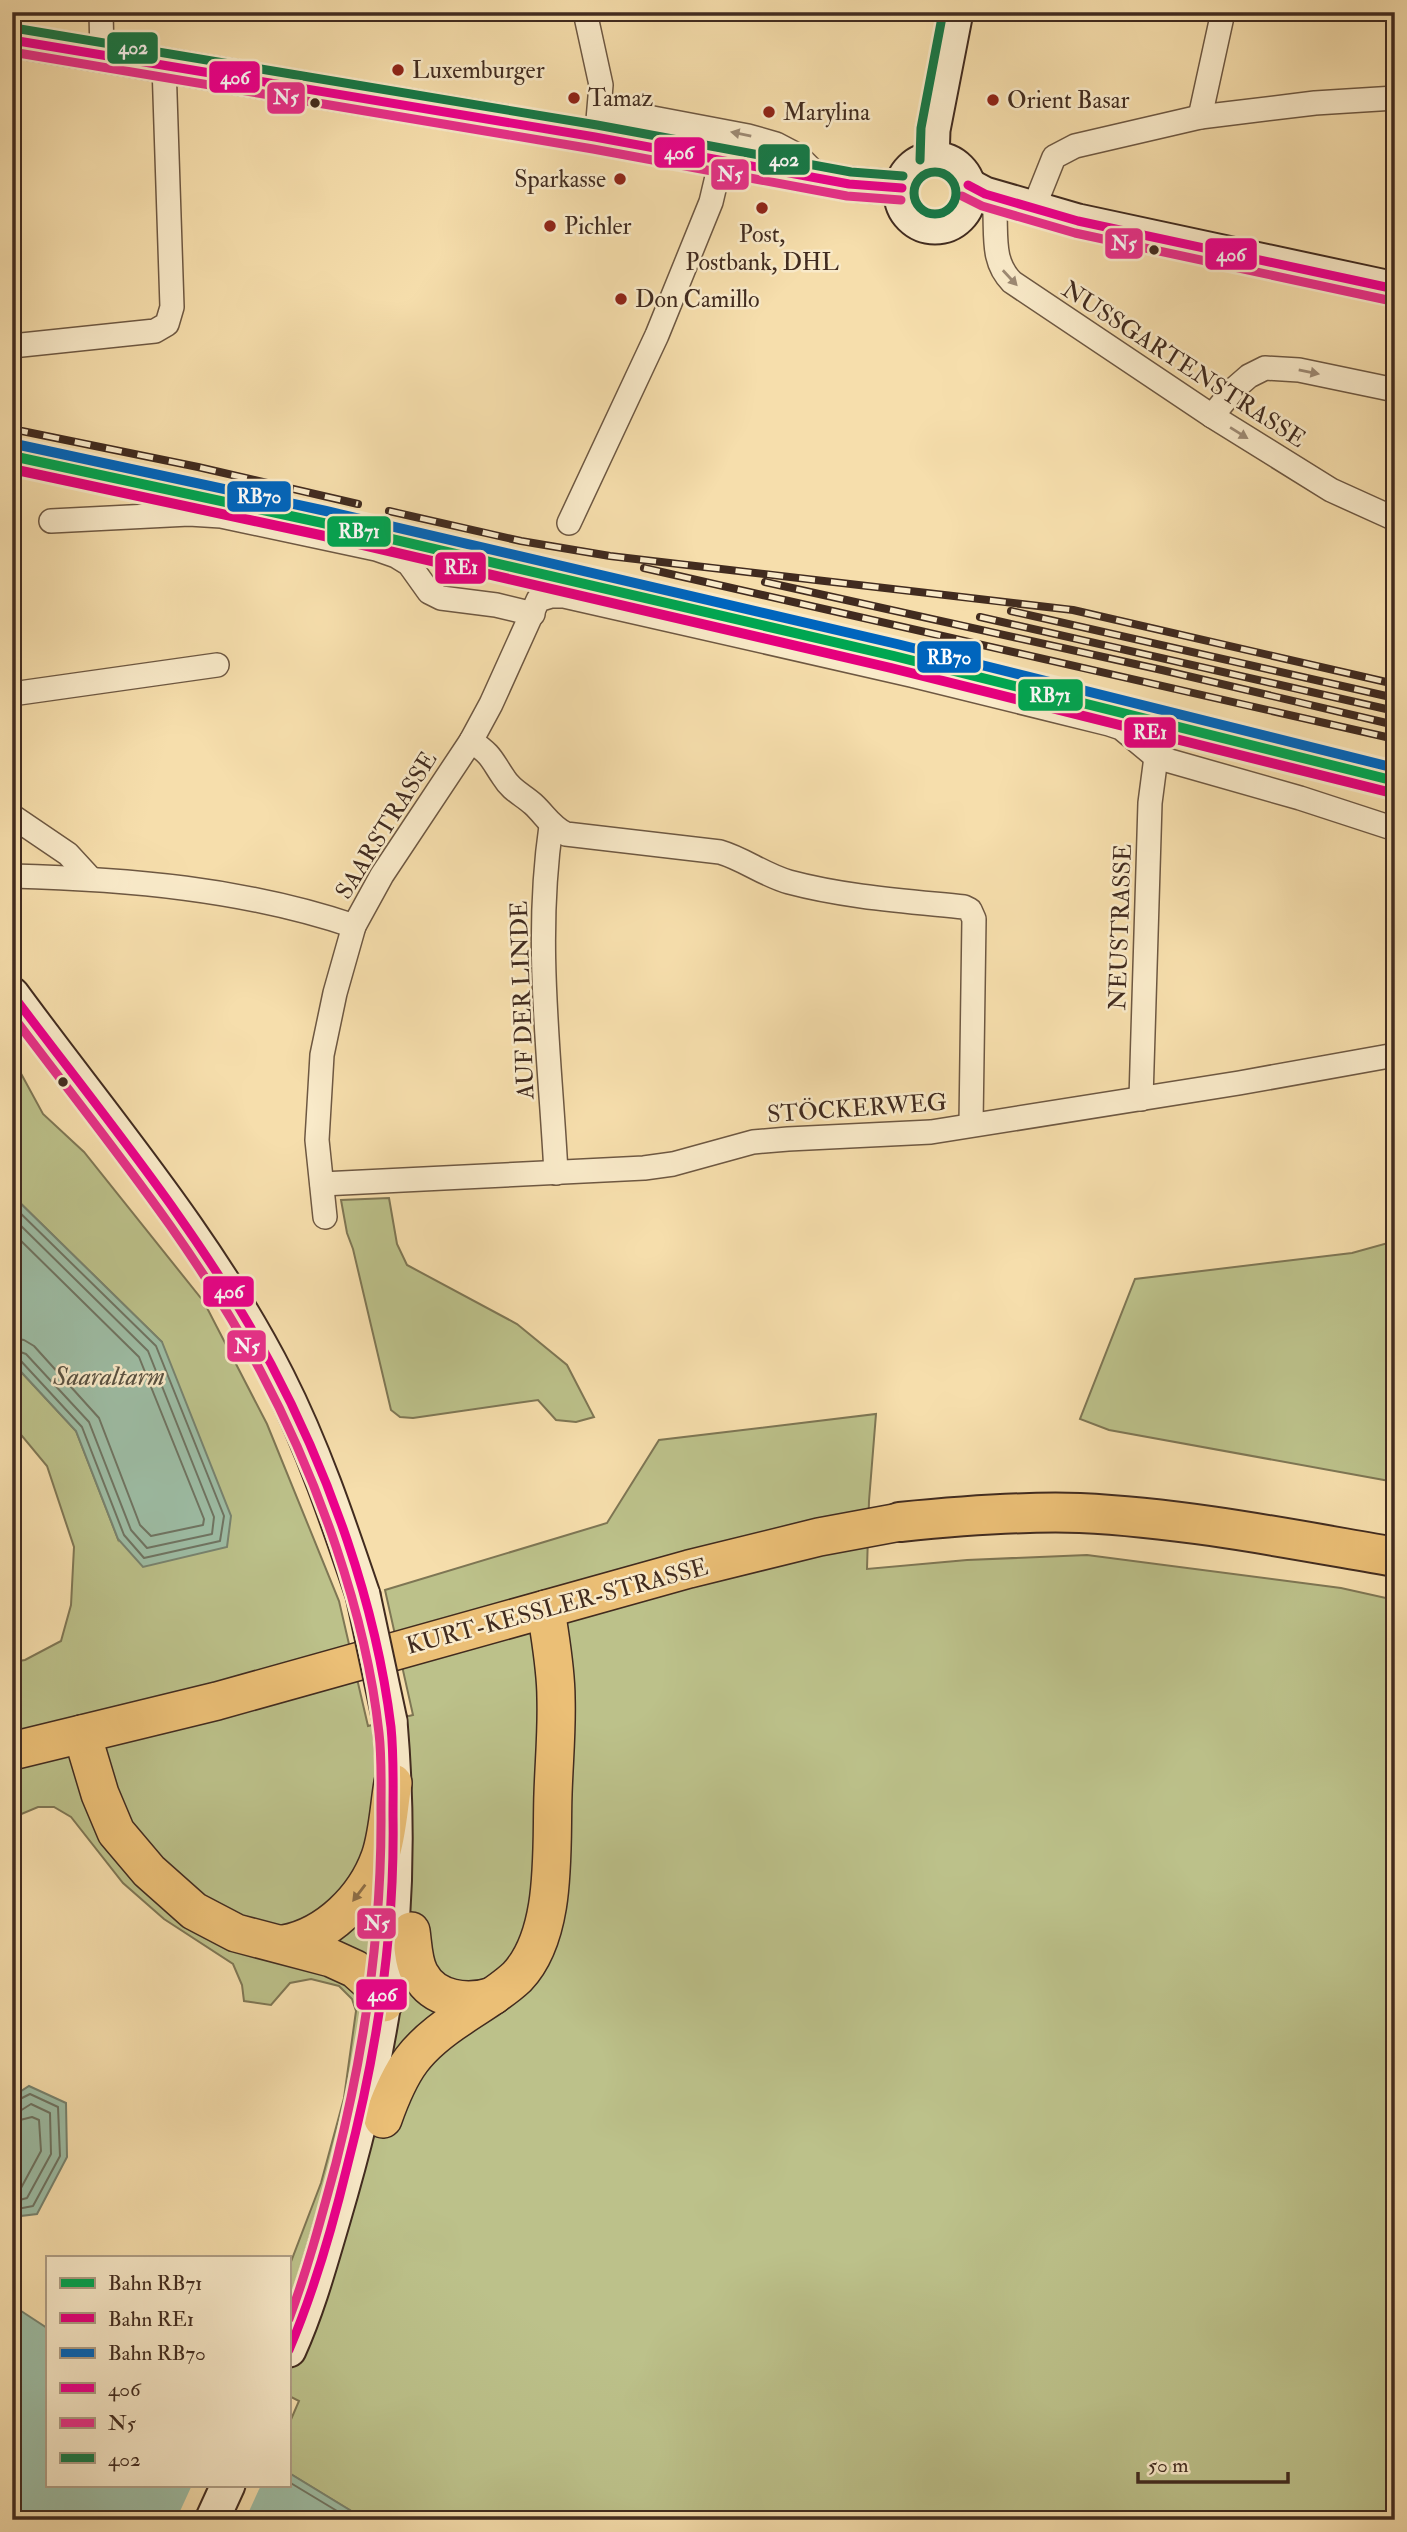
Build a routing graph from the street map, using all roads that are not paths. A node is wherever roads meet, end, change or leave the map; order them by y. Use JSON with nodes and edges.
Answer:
{"nodes":[{"id":1,"x":101,"y":12,"type":"edge"},
{"id":2,"x":585,"y":12,"type":"edge"},
{"id":3,"x":956,"y":12,"type":"edge"},
{"id":4,"x":1223,"y":12,"type":"edge"},
{"id":5,"x":12,"y":40,"type":"edge"},
{"id":6,"x":102,"y":54,"type":"junction"},
{"id":7,"x":164,"y":65,"type":"junction"},
{"id":8,"x":1395,"y":98,"type":"edge"},
{"id":9,"x":1200,"y":117,"type":"junction"},
{"id":10,"x":597,"y":122,"type":"junction"},
{"id":11,"x":721,"y":160,"type":"junction"},
{"id":12,"x":932,"y":160,"type":"junction"},
{"id":13,"x":820,"y":178,"type":"junction"},
{"id":14,"x":902,"y":188,"type":"junction"},
{"id":15,"x":965,"y":200,"type":"junction"},
{"id":16,"x":1030,"y":207,"type":"junction"},
{"id":17,"x":995,"y":214,"type":"junction"},
{"id":18,"x":1077,"y":221,"type":"junction"},
{"id":19,"x":1395,"y":289,"type":"edge"},
{"id":20,"x":12,"y":346,"type":"edge"},
{"id":21,"x":1395,"y":390,"type":"edge"},
{"id":22,"x":1212,"y":416,"type":"junction"},
{"id":23,"x":1395,"y":519,"type":"edge"},
{"id":24,"x":51,"y":521,"type":"dead end"},
{"id":25,"x":569,"y":523,"type":"dead end"},
{"id":26,"x":535,"y":607,"type":"junction"},
{"id":27,"x":217,"y":665,"type":"dead end"},
{"id":28,"x":12,"y":694,"type":"edge"},
{"id":29,"x":471,"y":741,"type":"junction"},
{"id":30,"x":1156,"y":757,"type":"junction"},
{"id":31,"x":12,"y":816,"type":"edge"},
{"id":32,"x":551,"y":826,"type":"junction"},
{"id":33,"x":1395,"y":829,"type":"edge"},
{"id":34,"x":12,"y":876,"type":"edge"},
{"id":35,"x":92,"y":879,"type":"junction"},
{"id":36,"x":355,"y":926,"type":"junction"},
{"id":37,"x":12,"y":994,"type":"edge"},
{"id":38,"x":1395,"y":1055,"type":"edge"},
{"id":39,"x":1141,"y":1099,"type":"junction"},
{"id":40,"x":971,"y":1124,"type":"junction"},
{"id":41,"x":556,"y":1173,"type":"junction"},
{"id":42,"x":321,"y":1184,"type":"junction"},
{"id":43,"x":325,"y":1217,"type":"dead end"},
{"id":44,"x":900,"y":1522,"type":"joint"},
{"id":45,"x":1395,"y":1557,"type":"edge"},
{"id":46,"x":546,"y":1609,"type":"junction"},
{"id":47,"x":391,"y":1732,"type":"junction"},
{"id":48,"x":82,"y":1734,"type":"junction"},
{"id":49,"x":12,"y":1751,"type":"edge"},
{"id":50,"x":393,"y":1783,"type":"junction"},
{"id":51,"x":411,"y":1931,"type":"junction"},
{"id":52,"x":284,"y":1944,"type":"junction"},
{"id":53,"x":498,"y":1994,"type":"junction"},
{"id":54,"x":384,"y":2003,"type":"junction"},
{"id":55,"x":383,"y":2119,"type":"junction"},
{"id":56,"x":306,"y":2312,"type":"junction"},
{"id":57,"x":290,"y":2348,"type":"edge"},
{"id":58,"x":228,"y":2486,"type":"edge"},
{"id":59,"x":212,"y":2520,"type":"edge"}],
"edges":[{"from":1,"to":6,"type":"street"},
{"from":2,"to":10,"type":"street"},
{"from":3,"to":12,"type":"main road"},
{"from":4,"to":9,"type":"street"},
{"from":5,"to":6,"type":"main road"},
{"from":6,"to":7,"type":"main road"},
{"from":7,"to":10,"type":"main road"},
{"from":7,"to":20,"type":"street"},
{"from":8,"to":9,"type":"street"},
{"from":9,"to":16,"type":"street"},
{"from":10,"to":11,"type":"main road"},
{"from":13,"to":10,"type":"street","one_way":true},
{"from":11,"to":13,"type":"main road"},
{"from":11,"to":25,"type":"street"},
{"from":12,"to":14,"type":"main road"},
{"from":12,"to":15,"type":"main road"},
{"from":13,"to":14,"type":"main road"},
{"from":14,"to":15,"type":"main road"},
{"from":15,"to":16,"type":"main road"},
{"from":15,"to":17,"type":"main road"},
{"from":16,"to":18,"type":"main road"},
{"from":17,"to":18,"type":"main road"},
{"from":17,"to":22,"type":"street","name":"NUSSGARTENSTRASSE","one_way":true},
{"from":18,"to":19,"type":"main road"},
{"from":22,"to":21,"type":"street","one_way":true},
{"from":22,"to":23,"type":"street","name":"NUSSGARTENSTRASSE","one_way":true},
{"from":24,"to":26,"type":"street"},
{"from":26,"to":29,"type":"street","name":"SAARSTRASSE"},
{"from":26,"to":30,"type":"street"},
{"from":27,"to":28,"type":"street"},
{"from":29,"to":32,"type":"street"},
{"from":29,"to":36,"type":"street","name":"SAARSTRASSE"},
{"from":30,"to":33,"type":"street"},
{"from":30,"to":39,"type":"street","name":"NEUSTRASSE"},
{"from":31,"to":35,"type":"street"},
{"from":32,"to":40,"type":"street"},
{"from":32,"to":41,"type":"street","name":"AUF DER LINDE"},
{"from":34,"to":35,"type":"street"},
{"from":35,"to":36,"type":"street"},
{"from":36,"to":42,"type":"street","name":"SAARSTRASSE"},
{"from":37,"to":47,"type":"main road","bridge":true},
{"from":38,"to":39,"type":"street","name":"STÖCKERWEG"},
{"from":39,"to":40,"type":"street","name":"STÖCKERWEG"},
{"from":40,"to":41,"type":"street","name":"STÖCKERWEG"},
{"from":41,"to":42,"type":"street","name":"STÖCKERWEG"},
{"from":42,"to":43,"type":"street","name":"SAARSTRASSE"},
{"from":44,"to":45,"type":"highway"},
{"from":44,"to":46,"type":"main road","name":"KURT-KESSLER-STRASSE"},
{"from":46,"to":48,"type":"main road","name":"KURT-KESSLER-STRASSE"},
{"from":46,"to":53,"type":"main road"},
{"from":47,"to":50,"type":"main road"},
{"from":47,"to":51,"type":"main road"},
{"from":48,"to":49,"type":"main road","name":"KURT-KESSLER-STRASSE"},
{"from":48,"to":52,"type":"main road"},
{"from":50,"to":52,"type":"main road","one_way":true},
{"from":50,"to":54,"type":"main road"},
{"from":51,"to":53,"type":"main road"},
{"from":51,"to":55,"type":"main road"},
{"from":52,"to":54,"type":"main road"},
{"from":53,"to":55,"type":"main road"},
{"from":54,"to":56,"type":"main road"},
{"from":55,"to":56,"type":"main road"},
{"from":56,"to":57,"type":"main road"},
{"from":58,"to":59,"type":"main road"}]}
